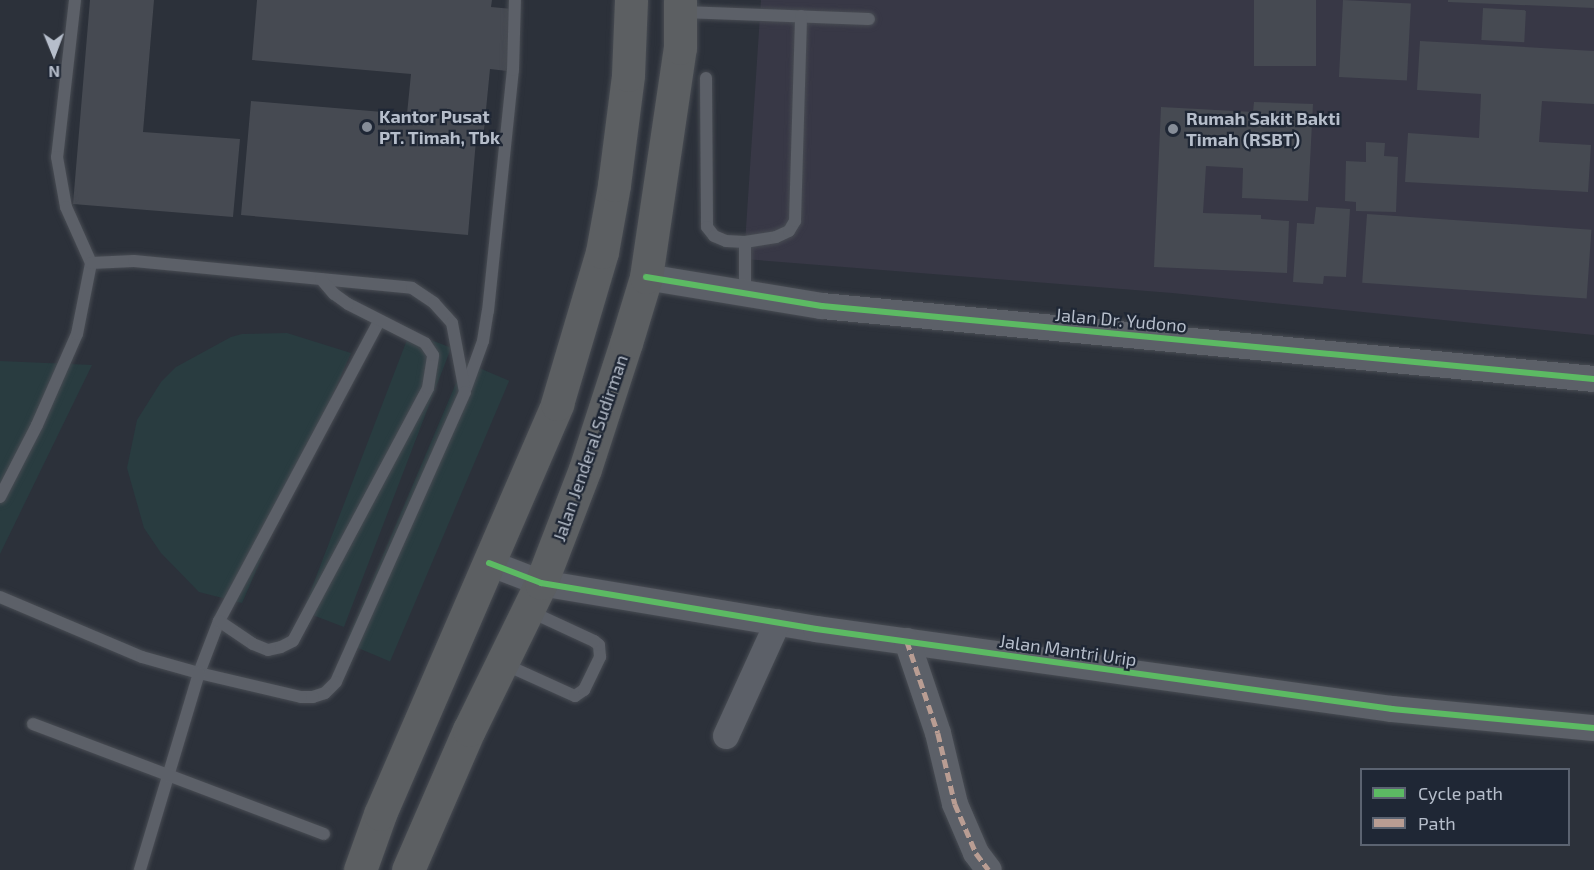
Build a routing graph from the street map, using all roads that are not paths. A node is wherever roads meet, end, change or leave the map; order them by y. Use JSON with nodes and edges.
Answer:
{"nodes":[{"id":1,"x":75,"y":0,"type":"edge"},
{"id":2,"x":515,"y":0,"type":"edge"},
{"id":3,"x":631,"y":0,"type":"edge"},
{"id":4,"x":681,"y":6,"type":"edge"},
{"id":5,"x":801,"y":16,"type":"junction"},
{"id":6,"x":869,"y":19,"type":"dead end"},
{"id":7,"x":706,"y":78,"type":"dead end"},
{"id":8,"x":745,"y":242,"type":"junction"},
{"id":9,"x":91,"y":263,"type":"junction"},
{"id":10,"x":646,"y":277,"type":"junction"},
{"id":11,"x":321,"y":279,"type":"junction"},
{"id":12,"x":745,"y":293,"type":"junction"},
{"id":13,"x":379,"y":321,"type":"junction"},
{"id":14,"x":1594,"y":379,"type":"edge"},
{"id":15,"x":465,"y":392,"type":"junction"},
{"id":16,"x":0,"y":497,"type":"edge"},
{"id":17,"x":489,"y":563,"type":"junction"},
{"id":18,"x":0,"y":597,"type":"edge"},
{"id":19,"x":534,"y":597,"type":"junction"},
{"id":20,"x":219,"y":621,"type":"junction"},
{"id":21,"x":778,"y":622,"type":"junction"},
{"id":22,"x":907,"y":641,"type":"junction"},
{"id":23,"x":502,"y":663,"type":"junction"},
{"id":24,"x":199,"y":673,"type":"junction"},
{"id":25,"x":33,"y":724,"type":"dead end"},
{"id":26,"x":1594,"y":728,"type":"edge"},
{"id":27,"x":726,"y":736,"type":"dead end"},
{"id":28,"x":168,"y":777,"type":"junction"},
{"id":29,"x":324,"y":834,"type":"dead end"},
{"id":30,"x":140,"y":870,"type":"edge"},
{"id":31,"x":360,"y":870,"type":"edge"},
{"id":32,"x":408,"y":870,"type":"edge"},
{"id":33,"x":989,"y":870,"type":"edge"}],
"edges":[{"from":1,"to":9,"type":"lane"},
{"from":2,"to":15,"type":"lane"},
{"from":3,"to":17,"type":"highway"},
{"from":4,"to":5,"type":"lane"},
{"from":4,"to":10,"type":"highway","name":"Jalan Jenderal Sudirman"},
{"from":5,"to":6,"type":"lane"},
{"from":5,"to":8,"type":"lane"},
{"from":7,"to":8,"type":"lane"},
{"from":8,"to":12,"type":"lane"},
{"from":9,"to":11,"type":"lane"},
{"from":9,"to":16,"type":"lane"},
{"from":10,"to":12,"type":"street","name":"Jalan Dr. Yudono"},
{"from":10,"to":19,"type":"highway","name":"Jalan Jenderal Sudirman"},
{"from":11,"to":13,"type":"lane"},
{"from":11,"to":15,"type":"lane"},
{"from":12,"to":14,"type":"street","name":"Jalan Dr. Yudono"},
{"from":13,"to":20,"type":"lane"},
{"from":13,"to":20,"type":"lane"},
{"from":15,"to":24,"type":"lane"},
{"from":17,"to":19,"type":"street","name":"Jalan Mantri Urip"},
{"from":17,"to":31,"type":"highway"},
{"from":18,"to":24,"type":"lane"},
{"from":19,"to":21,"type":"street","name":"Jalan Mantri Urip"},
{"from":19,"to":23,"type":"highway","name":"Jalan Jenderal Sudirman"},
{"from":19,"to":23,"type":"lane"},
{"from":20,"to":24,"type":"lane"},
{"from":21,"to":22,"type":"street","name":"Jalan Mantri Urip"},
{"from":21,"to":27,"type":"street"},
{"from":22,"to":26,"type":"street","name":"Jalan Mantri Urip"},
{"from":22,"to":33,"type":"street"},
{"from":23,"to":32,"type":"highway","name":"Jalan Jenderal Sudirman"},
{"from":24,"to":28,"type":"lane"},
{"from":25,"to":28,"type":"lane"},
{"from":28,"to":29,"type":"lane"},
{"from":28,"to":30,"type":"lane"}]}
